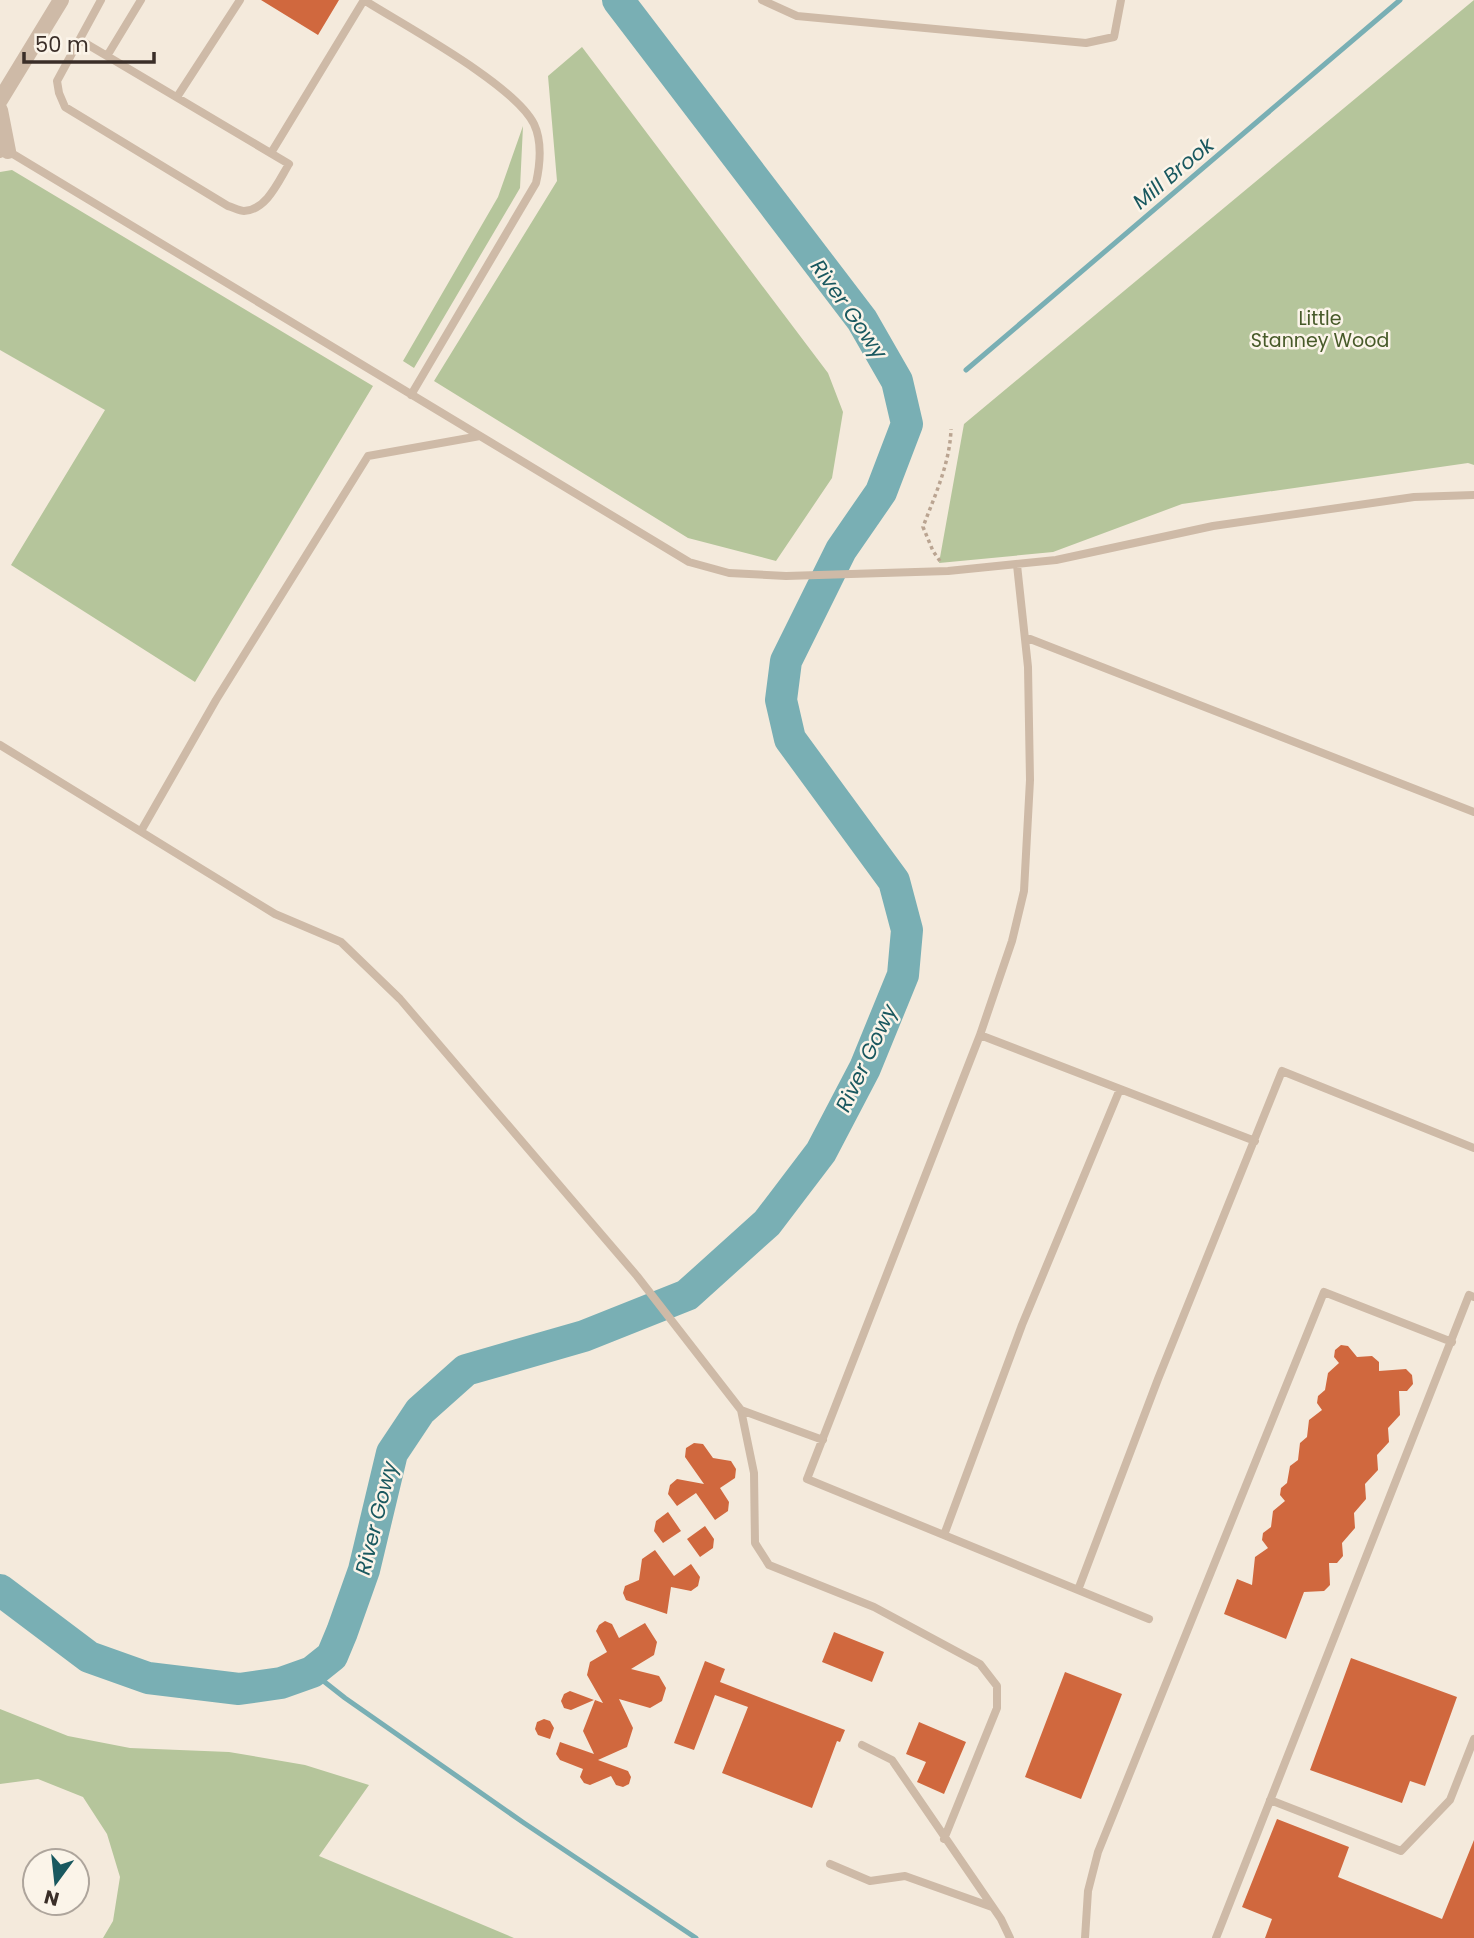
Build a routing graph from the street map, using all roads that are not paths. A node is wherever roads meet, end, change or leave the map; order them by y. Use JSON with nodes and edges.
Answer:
{"nodes":[{"id":1,"x":61,"y":0,"type":"edge"},
{"id":2,"x":101,"y":0,"type":"edge"},
{"id":3,"x":141,"y":0,"type":"edge"},
{"id":4,"x":240,"y":0,"type":"edge"},
{"id":5,"x":364,"y":0,"type":"edge"},
{"id":6,"x":762,"y":0,"type":"edge"},
{"id":7,"x":1121,"y":0,"type":"edge"},
{"id":8,"x":80,"y":40,"type":"junction"},
{"id":9,"x":107,"y":56,"type":"junction"},
{"id":10,"x":177,"y":97,"type":"junction"},
{"id":11,"x":0,"y":99,"type":"edge"},
{"id":12,"x":0,"y":110,"type":"edge"},
{"id":13,"x":4,"y":153,"type":"edge"},
{"id":14,"x":271,"y":153,"type":"junction"},
{"id":15,"x":411,"y":395,"type":"junction"},
{"id":16,"x":480,"y":436,"type":"junction"},
{"id":17,"x":1474,"y":495,"type":"edge"},
{"id":18,"x":1017,"y":565,"type":"junction"},
{"id":19,"x":1024,"y":637,"type":"junction"},
{"id":20,"x":0,"y":744,"type":"edge"},
{"id":21,"x":1474,"y":812,"type":"edge"},
{"id":22,"x":141,"y":831,"type":"junction"},
{"id":23,"x":980,"y":1035,"type":"junction"},
{"id":24,"x":1120,"y":1089,"type":"junction"},
{"id":25,"x":1255,"y":1141,"type":"junction"},
{"id":26,"x":1474,"y":1147,"type":"edge"},
{"id":27,"x":1474,"y":1297,"type":"edge"},
{"id":28,"x":1451,"y":1342,"type":"junction"},
{"id":29,"x":741,"y":1410,"type":"junction"},
{"id":30,"x":823,"y":1440,"type":"junction"},
{"id":31,"x":944,"y":1535,"type":"junction"},
{"id":32,"x":1078,"y":1590,"type":"junction"},
{"id":33,"x":1149,"y":1619,"type":"dead end"},
{"id":34,"x":1474,"y":1739,"type":"edge"},
{"id":35,"x":862,"y":1745,"type":"dead end"},
{"id":36,"x":1270,"y":1800,"type":"junction"},
{"id":37,"x":944,"y":1839,"type":"junction"},
{"id":38,"x":830,"y":1864,"type":"dead end"},
{"id":39,"x":992,"y":1907,"type":"junction"},
{"id":40,"x":1010,"y":1938,"type":"edge"},
{"id":41,"x":1085,"y":1938,"type":"edge"},
{"id":42,"x":1216,"y":1938,"type":"edge"}],
"edges":[{"from":1,"to":11,"type":"street"},
{"from":2,"to":8,"type":"lane"},
{"from":3,"to":9,"type":"lane"},
{"from":4,"to":10,"type":"lane"},
{"from":5,"to":14,"type":"lane"},
{"from":5,"to":15,"type":"lane"},
{"from":6,"to":7,"type":"lane"},
{"from":8,"to":9,"type":"lane"},
{"from":8,"to":14,"type":"lane"},
{"from":9,"to":10,"type":"lane"},
{"from":10,"to":14,"type":"lane"},
{"from":12,"to":13,"type":"street"},
{"from":13,"to":15,"type":"lane"},
{"from":15,"to":16,"type":"lane"},
{"from":16,"to":18,"type":"lane"},
{"from":16,"to":22,"type":"lane"},
{"from":17,"to":18,"type":"lane"},
{"from":18,"to":19,"type":"lane"},
{"from":19,"to":21,"type":"lane"},
{"from":19,"to":23,"type":"lane"},
{"from":20,"to":22,"type":"lane"},
{"from":22,"to":29,"type":"lane"},
{"from":23,"to":24,"type":"lane"},
{"from":23,"to":30,"type":"lane"},
{"from":24,"to":25,"type":"lane"},
{"from":24,"to":31,"type":"lane"},
{"from":25,"to":26,"type":"lane"},
{"from":25,"to":32,"type":"lane"},
{"from":27,"to":28,"type":"lane"},
{"from":28,"to":36,"type":"lane"},
{"from":28,"to":41,"type":"lane"},
{"from":29,"to":30,"type":"lane"},
{"from":29,"to":37,"type":"lane"},
{"from":30,"to":31,"type":"lane"},
{"from":31,"to":32,"type":"lane"},
{"from":32,"to":33,"type":"lane"},
{"from":34,"to":36,"type":"lane"},
{"from":35,"to":37,"type":"lane"},
{"from":36,"to":42,"type":"lane"},
{"from":37,"to":39,"type":"lane"},
{"from":38,"to":39,"type":"lane"},
{"from":39,"to":40,"type":"lane"}]}
